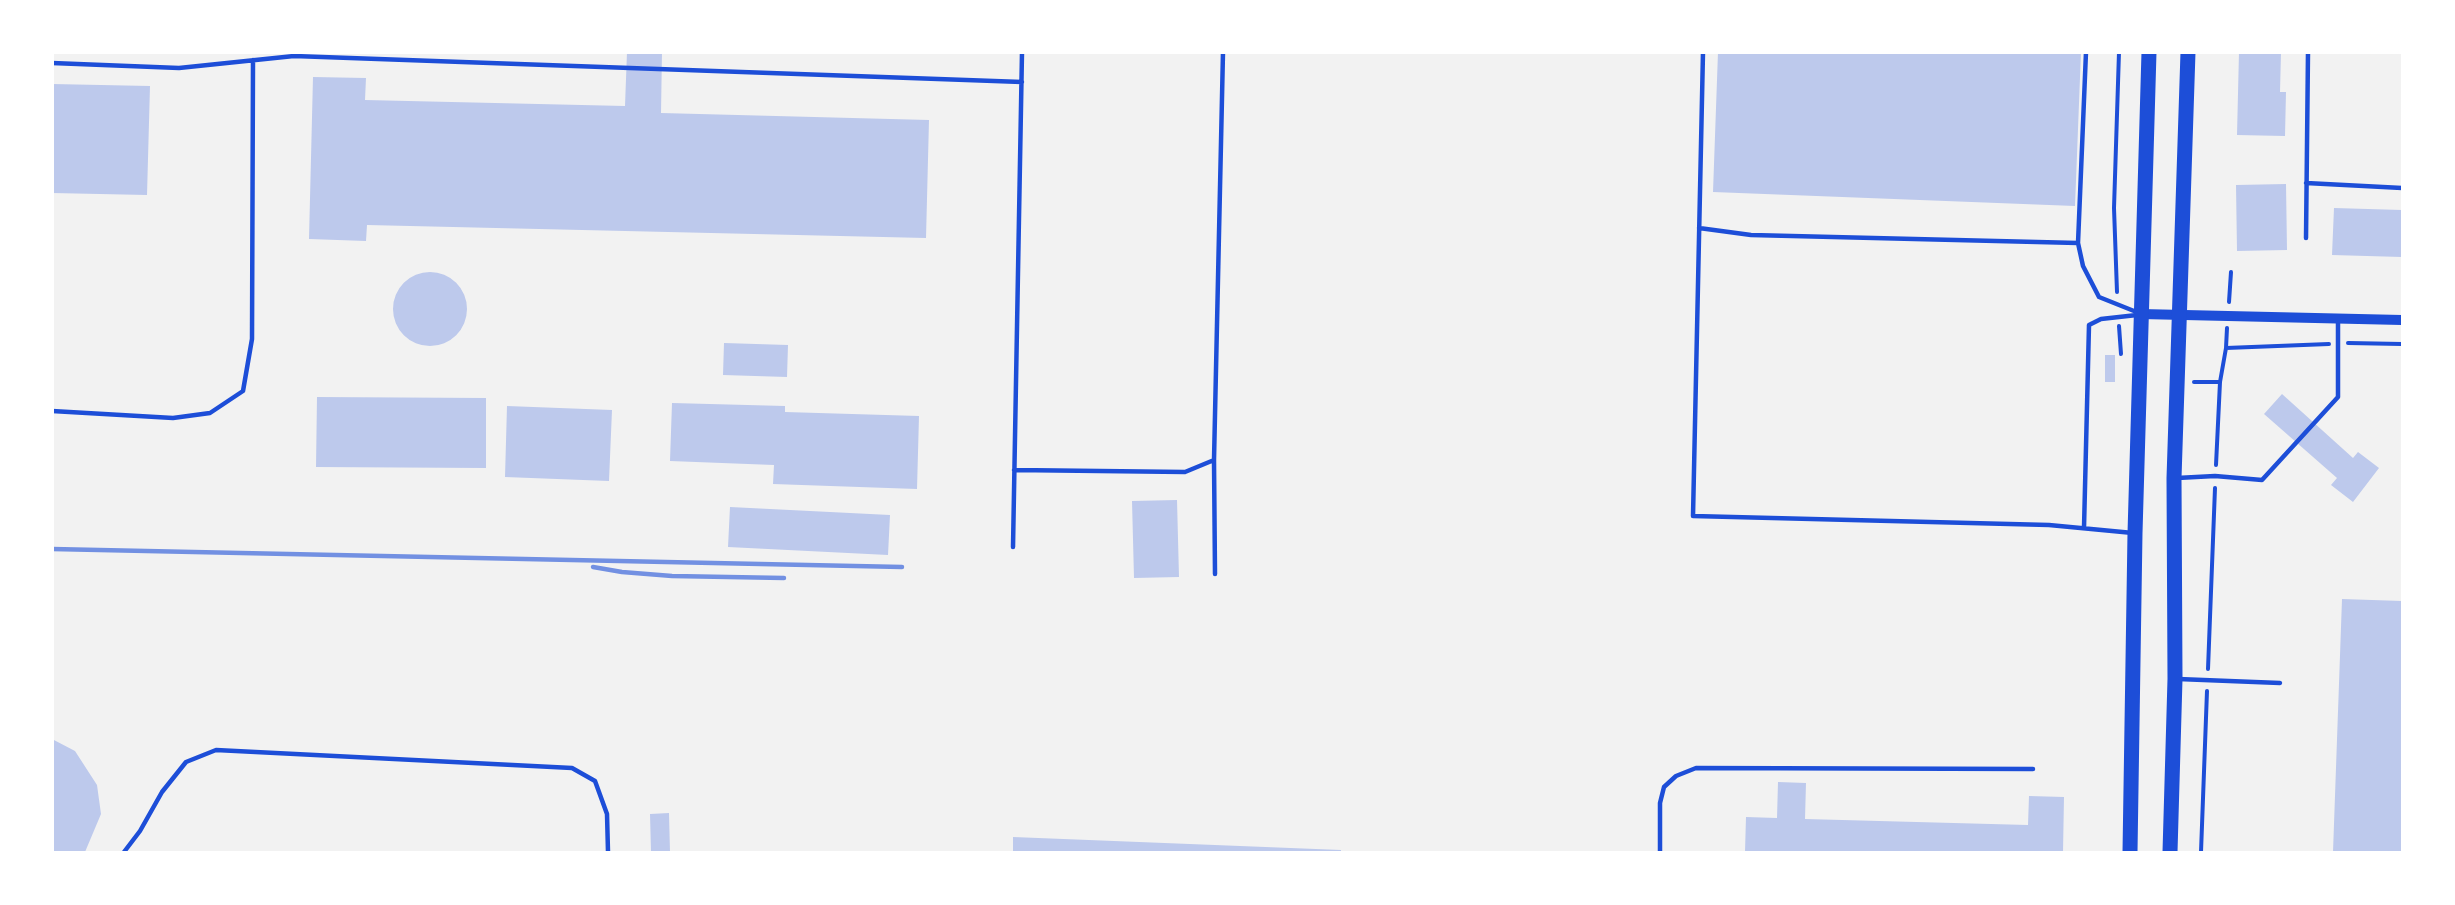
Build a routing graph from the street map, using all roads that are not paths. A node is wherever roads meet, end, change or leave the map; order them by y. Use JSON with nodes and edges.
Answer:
{"nodes":[{"id":1,"x":1022,"y":52,"type":"edge"},
{"id":2,"x":1223,"y":52,"type":"edge"},
{"id":3,"x":1703,"y":52,"type":"edge"},
{"id":4,"x":2086,"y":52,"type":"edge"},
{"id":5,"x":2149,"y":52,"type":"edge"},
{"id":6,"x":2188,"y":52,"type":"edge"},
{"id":7,"x":2308,"y":52,"type":"edge"},
{"id":8,"x":252,"y":60,"type":"junction"},
{"id":9,"x":52,"y":63,"type":"edge"},
{"id":10,"x":1022,"y":82,"type":"junction"},
{"id":11,"x":2306,"y":183,"type":"junction"},
{"id":12,"x":2403,"y":188,"type":"edge"},
{"id":13,"x":1699,"y":228,"type":"junction"},
{"id":14,"x":2306,"y":238,"type":"dead end"},
{"id":15,"x":2078,"y":243,"type":"junction"},
{"id":16,"x":2142,"y":314,"type":"junction"},
{"id":17,"x":2181,"y":315,"type":"junction"},
{"id":18,"x":2338,"y":319,"type":"junction"},
{"id":19,"x":2403,"y":320,"type":"edge"},
{"id":20,"x":52,"y":411,"type":"edge"},
{"id":21,"x":1214,"y":460,"type":"junction"},
{"id":22,"x":1014,"y":470,"type":"junction"},
{"id":23,"x":2174,"y":478,"type":"junction"},
{"id":24,"x":2084,"y":528,"type":"junction"},
{"id":25,"x":2135,"y":533,"type":"junction"},
{"id":26,"x":1013,"y":547,"type":"dead end"},
{"id":27,"x":1215,"y":574,"type":"dead end"},
{"id":28,"x":2175,"y":679,"type":"junction"},
{"id":29,"x":2280,"y":683,"type":"dead end"},
{"id":30,"x":2033,"y":769,"type":"dead end"},
{"id":31,"x":124,"y":852,"type":"edge"},
{"id":32,"x":608,"y":852,"type":"edge"},
{"id":33,"x":1660,"y":852,"type":"edge"},
{"id":34,"x":2130,"y":852,"type":"edge"},
{"id":35,"x":2170,"y":852,"type":"edge"}],
"edges":[{"from":1,"to":10,"type":"lane"},
{"from":2,"to":21,"type":"lane"},
{"from":3,"to":13,"type":"lane"},
{"from":4,"to":15,"type":"lane"},
{"from":5,"to":16,"type":"highway"},
{"from":6,"to":17,"type":"highway"},
{"from":7,"to":11,"type":"lane"},
{"from":8,"to":9,"type":"lane"},
{"from":8,"to":10,"type":"lane"},
{"from":8,"to":20,"type":"lane"},
{"from":10,"to":22,"type":"lane"},
{"from":11,"to":12,"type":"lane"},
{"from":11,"to":14,"type":"lane"},
{"from":13,"to":15,"type":"lane"},
{"from":13,"to":24,"type":"lane"},
{"from":15,"to":16,"type":"lane"},
{"from":16,"to":17,"type":"street"},
{"from":16,"to":24,"type":"lane"},
{"from":16,"to":25,"type":"highway"},
{"from":17,"to":18,"type":"street"},
{"from":17,"to":23,"type":"highway"},
{"from":18,"to":19,"type":"street"},
{"from":18,"to":23,"type":"lane"},
{"from":21,"to":22,"type":"lane"},
{"from":21,"to":27,"type":"lane"},
{"from":22,"to":26,"type":"lane"},
{"from":23,"to":28,"type":"highway"},
{"from":24,"to":25,"type":"lane"},
{"from":25,"to":34,"type":"highway"},
{"from":28,"to":29,"type":"lane"},
{"from":28,"to":35,"type":"highway"},
{"from":30,"to":33,"type":"lane"},
{"from":31,"to":32,"type":"lane"}]}
